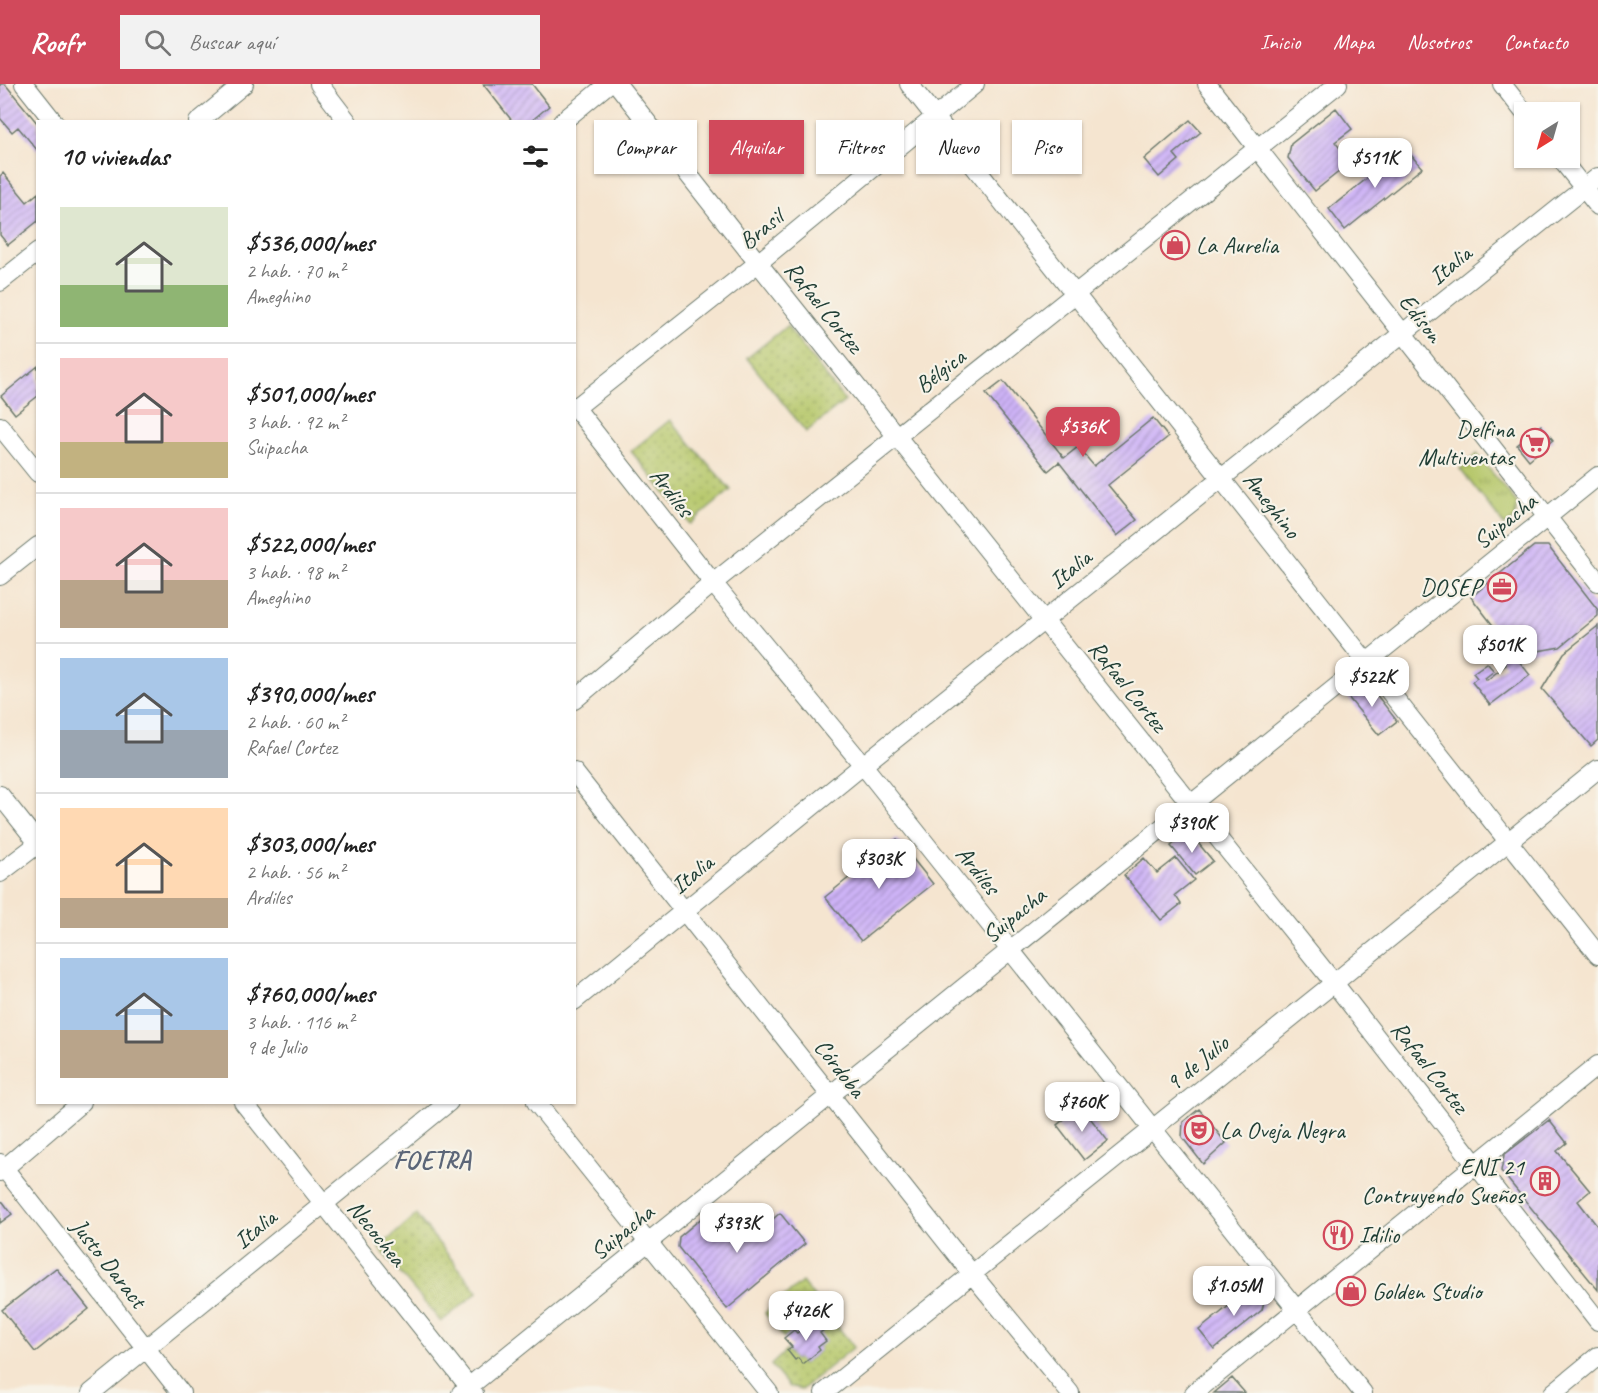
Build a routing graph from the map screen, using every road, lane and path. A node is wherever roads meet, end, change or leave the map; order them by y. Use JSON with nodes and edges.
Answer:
{"nodes":[{"id":1,"x":24,"y":84,"type":"edge"},
{"id":2,"x":244,"y":84,"type":"edge"},
{"id":3,"x":319,"y":84,"type":"edge"},
{"id":4,"x":608,"y":84,"type":"edge"},
{"id":5,"x":617,"y":84,"type":"edge"},
{"id":6,"x":909,"y":84,"type":"edge"},
{"id":7,"x":975,"y":84,"type":"edge"},
{"id":8,"x":1207,"y":84,"type":"edge"},
{"id":9,"x":1338,"y":84,"type":"edge"},
{"id":10,"x":1502,"y":84,"type":"edge"},
{"id":11,"x":1516,"y":102,"type":"edge"},
{"id":12,"x":935,"y":117,"type":"junction"},
{"id":13,"x":52,"y":120,"type":"edge"},
{"id":14,"x":200,"y":120,"type":"edge"},
{"id":15,"x":346,"y":120,"type":"edge"},
{"id":16,"x":564,"y":120,"type":"edge"},
{"id":17,"x":1257,"y":148,"type":"junction"},
{"id":18,"x":1573,"y":168,"type":"edge"},
{"id":19,"x":1591,"y":182,"type":"edge"},
{"id":20,"x":1598,"y":206,"type":"edge"},
{"id":21,"x":36,"y":254,"type":"edge"},
{"id":22,"x":758,"y":263,"type":"junction"},
{"id":23,"x":0,"y":282,"type":"edge"},
{"id":24,"x":1075,"y":294,"type":"junction"},
{"id":25,"x":1403,"y":333,"type":"junction"},
{"id":26,"x":576,"y":407,"type":"edge"},
{"id":27,"x":576,"y":409,"type":"edge"},
{"id":28,"x":0,"y":426,"type":"edge"},
{"id":29,"x":897,"y":435,"type":"junction"},
{"id":30,"x":36,"y":471,"type":"edge"},
{"id":31,"x":1598,"y":476,"type":"edge"},
{"id":32,"x":1220,"y":477,"type":"junction"},
{"id":33,"x":1548,"y":518,"type":"junction"},
{"id":34,"x":36,"y":548,"type":"edge"},
{"id":35,"x":0,"y":576,"type":"edge"},
{"id":36,"x":1598,"y":582,"type":"edge"},
{"id":37,"x":713,"y":583,"type":"junction"},
{"id":38,"x":1045,"y":620,"type":"junction"},
{"id":39,"x":1367,"y":663,"type":"junction"},
{"id":40,"x":576,"y":698,"type":"edge"},
{"id":41,"x":863,"y":765,"type":"junction"},
{"id":42,"x":1598,"y":769,"type":"edge"},
{"id":43,"x":576,"y":775,"type":"edge"},
{"id":44,"x":0,"y":795,"type":"edge"},
{"id":45,"x":1192,"y":804,"type":"junction"},
{"id":46,"x":36,"y":841,"type":"edge"},
{"id":47,"x":1508,"y":842,"type":"junction"},
{"id":48,"x":36,"y":846,"type":"edge"},
{"id":49,"x":0,"y":873,"type":"edge"},
{"id":50,"x":685,"y":911,"type":"junction"},
{"id":51,"x":1011,"y":949,"type":"junction"},
{"id":52,"x":1598,"y":955,"type":"edge"},
{"id":53,"x":1334,"y":983,"type":"junction"},
{"id":54,"x":576,"y":999,"type":"edge"},
{"id":55,"x":1598,"y":1065,"type":"edge"},
{"id":56,"x":830,"y":1094,"type":"junction"},
{"id":57,"x":80,"y":1104,"type":"edge"},
{"id":58,"x":245,"y":1104,"type":"edge"},
{"id":59,"x":447,"y":1104,"type":"edge"},
{"id":60,"x":538,"y":1104,"type":"edge"},
{"id":61,"x":1153,"y":1129,"type":"junction"},
{"id":62,"x":1476,"y":1165,"type":"junction"},
{"id":63,"x":1,"y":1168,"type":"edge"},
{"id":64,"x":323,"y":1205,"type":"junction"},
{"id":65,"x":646,"y":1243,"type":"junction"},
{"id":66,"x":972,"y":1274,"type":"junction"},
{"id":67,"x":1297,"y":1310,"type":"junction"},
{"id":68,"x":1598,"y":1321,"type":"edge"},
{"id":69,"x":146,"y":1349,"type":"junction"},
{"id":70,"x":1598,"y":1356,"type":"edge"},
{"id":71,"x":468,"y":1391,"type":"edge"},
{"id":72,"x":92,"y":1393,"type":"edge"},
{"id":73,"x":181,"y":1393,"type":"edge"},
{"id":74,"x":769,"y":1393,"type":"edge"},
{"id":75,"x":824,"y":1393,"type":"edge"},
{"id":76,"x":1070,"y":1393,"type":"edge"},
{"id":77,"x":1194,"y":1393,"type":"edge"},
{"id":78,"x":1363,"y":1393,"type":"edge"},
{"id":79,"x":1553,"y":1393,"type":"edge"}],
"edges":[{"from":1,"to":13,"type":"street"},
{"from":2,"to":14,"type":"street"},
{"from":3,"to":15,"type":"street"},
{"from":4,"to":16,"type":"street"},
{"from":5,"to":22,"type":"street","name":"Rafael Cortez"},
{"from":6,"to":12,"type":"street","name":"Ameghino"},
{"from":7,"to":12,"type":"street","name":"Brasil"},
{"from":8,"to":17,"type":"street","name":"Edison"},
{"from":9,"to":17,"type":"street","name":"Bélgica"},
{"from":10,"to":11,"type":"street"},
{"from":12,"to":22,"type":"street","name":"Brasil"},
{"from":12,"to":24,"type":"street","name":"Ameghino"},
{"from":17,"to":24,"type":"street","name":"Bélgica"},
{"from":17,"to":25,"type":"street","name":"Edison"},
{"from":18,"to":19,"type":"street"},
{"from":19,"to":20,"type":"street"},
{"from":19,"to":25,"type":"street","name":"Italia"},
{"from":21,"to":23,"type":"street"},
{"from":22,"to":26,"type":"street","name":"Brasil"},
{"from":22,"to":29,"type":"street","name":"Rafael Cortez"},
{"from":24,"to":29,"type":"street","name":"Bélgica"},
{"from":24,"to":32,"type":"street","name":"Ameghino"},
{"from":25,"to":32,"type":"street","name":"Italia"},
{"from":25,"to":33,"type":"street","name":"Edison"},
{"from":27,"to":37,"type":"street","name":"Ardiles"},
{"from":28,"to":30,"type":"street"},
{"from":29,"to":37,"type":"street","name":"Bélgica"},
{"from":29,"to":38,"type":"street","name":"Rafael Cortez"},
{"from":31,"to":33,"type":"street","name":"Suipacha"},
{"from":32,"to":38,"type":"street","name":"Italia"},
{"from":32,"to":39,"type":"street","name":"Ameghino"},
{"from":33,"to":36,"type":"street","name":"Edison"},
{"from":33,"to":39,"type":"street","name":"Suipacha"},
{"from":34,"to":35,"type":"street"},
{"from":37,"to":40,"type":"street","name":"Bélgica"},
{"from":37,"to":41,"type":"street","name":"Ardiles"},
{"from":38,"to":41,"type":"street","name":"Italia"},
{"from":38,"to":45,"type":"street","name":"Rafael Cortez"},
{"from":39,"to":45,"type":"street","name":"Suipacha"},
{"from":39,"to":47,"type":"street","name":"Ameghino"},
{"from":41,"to":50,"type":"street","name":"Italia"},
{"from":41,"to":51,"type":"street","name":"Ardiles"},
{"from":42,"to":47,"type":"street","name":"9 de Julio"},
{"from":43,"to":50,"type":"street","name":"Córdoba"},
{"from":44,"to":46,"type":"street"},
{"from":45,"to":51,"type":"street","name":"Suipacha"},
{"from":45,"to":53,"type":"street","name":"Rafael Cortez"},
{"from":47,"to":52,"type":"street","name":"Ameghino"},
{"from":47,"to":53,"type":"street","name":"9 de Julio"},
{"from":48,"to":49,"type":"street"},
{"from":50,"to":54,"type":"street","name":"Italia"},
{"from":50,"to":56,"type":"street","name":"Córdoba"},
{"from":51,"to":56,"type":"street","name":"Suipacha"},
{"from":51,"to":61,"type":"street","name":"Ardiles"},
{"from":53,"to":61,"type":"street","name":"9 de Julio"},
{"from":53,"to":62,"type":"street","name":"Rafael Cortez"},
{"from":55,"to":62,"type":"street"},
{"from":56,"to":65,"type":"street","name":"Suipacha"},
{"from":56,"to":66,"type":"street","name":"Córdoba"},
{"from":57,"to":63,"type":"street"},
{"from":58,"to":64,"type":"street","name":"Necochea"},
{"from":59,"to":64,"type":"street","name":"Italia"},
{"from":60,"to":65,"type":"street"},
{"from":61,"to":66,"type":"street","name":"9 de Julio"},
{"from":61,"to":67,"type":"street","name":"Ardiles"},
{"from":62,"to":67,"type":"street"},
{"from":62,"to":68,"type":"street","name":"Rafael Cortez"},
{"from":63,"to":69,"type":"street","name":"Justo Daract"},
{"from":64,"to":69,"type":"street","name":"Italia"},
{"from":64,"to":71,"type":"street","name":"Necochea"},
{"from":65,"to":71,"type":"street","name":"Suipacha"},
{"from":65,"to":74,"type":"street"},
{"from":66,"to":75,"type":"street","name":"9 de Julio"},
{"from":66,"to":76,"type":"street","name":"Córdoba"},
{"from":67,"to":77,"type":"street"},
{"from":67,"to":78,"type":"street","name":"Ardiles"},
{"from":69,"to":72,"type":"street","name":"Italia"},
{"from":69,"to":73,"type":"street","name":"Justo Daract"},
{"from":70,"to":79,"type":"street"}]}
